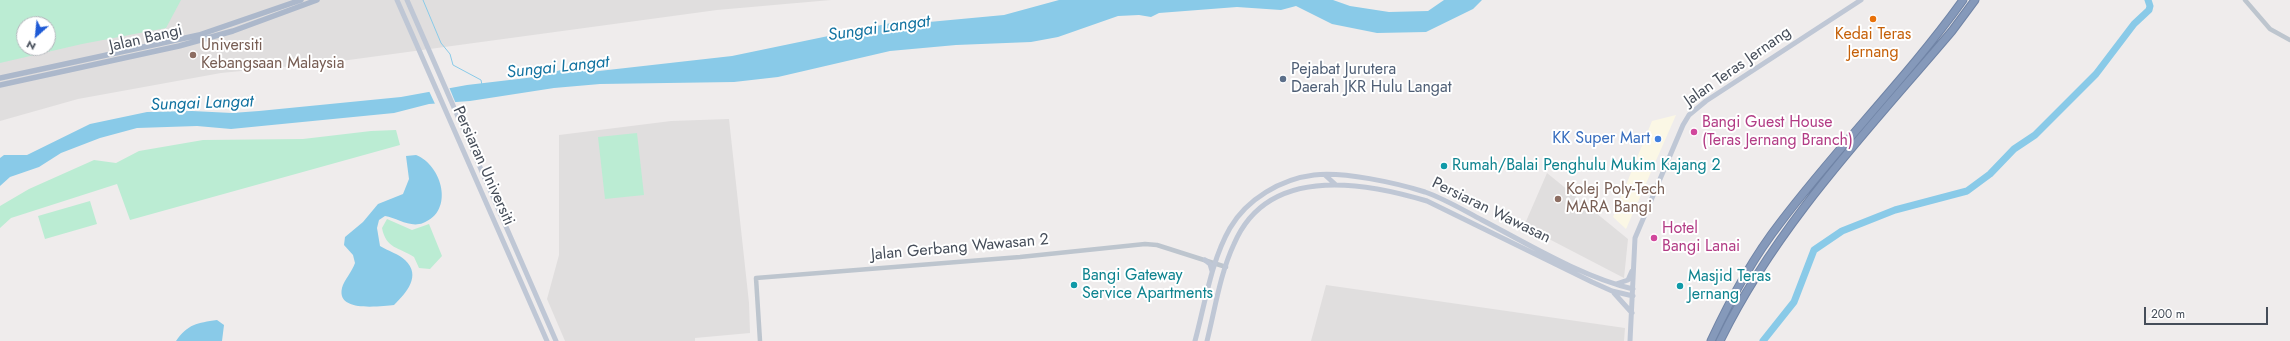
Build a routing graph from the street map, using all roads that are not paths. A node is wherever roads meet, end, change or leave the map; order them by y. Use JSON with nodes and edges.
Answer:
{"nodes":[{"id":1,"x":301,"y":0,"type":"edge"},
{"id":2,"x":317,"y":0,"type":"edge"},
{"id":3,"x":396,"y":0,"type":"edge"},
{"id":4,"x":407,"y":0,"type":"edge"},
{"id":5,"x":1862,"y":0,"type":"edge"},
{"id":6,"x":1963,"y":0,"type":"edge"},
{"id":7,"x":1975,"y":0,"type":"edge"},
{"id":8,"x":2245,"y":0,"type":"edge"},
{"id":9,"x":2290,"y":40,"type":"edge"},
{"id":10,"x":0,"y":78,"type":"edge"},
{"id":11,"x":0,"y":84,"type":"edge"},
{"id":12,"x":1325,"y":175,"type":"junction"},
{"id":13,"x":1315,"y":185,"type":"junction"},
{"id":14,"x":1336,"y":185,"type":"junction"},
{"id":15,"x":1451,"y":203,"type":"junction"},
{"id":16,"x":1438,"y":205,"type":"junction"},
{"id":17,"x":1462,"y":218,"type":"junction"},
{"id":18,"x":1520,"y":240,"type":"junction"},
{"id":19,"x":1545,"y":252,"type":"junction"},
{"id":20,"x":1219,"y":253,"type":"junction"},
{"id":21,"x":1530,"y":253,"type":"junction"},
{"id":22,"x":1206,"y":260,"type":"junction"},
{"id":23,"x":1634,"y":262,"type":"junction"},
{"id":24,"x":1216,"y":263,"type":"junction"},
{"id":25,"x":1226,"y":267,"type":"junction"},
{"id":26,"x":1213,"y":274,"type":"junction"},
{"id":27,"x":1614,"y":284,"type":"junction"},
{"id":28,"x":1633,"y":289,"type":"junction"},
{"id":29,"x":1612,"y":291,"type":"junction"},
{"id":30,"x":1633,"y":296,"type":"junction"},
{"id":31,"x":1632,"y":313,"type":"junction"},
{"id":32,"x":547,"y":341,"type":"edge"},
{"id":33,"x":556,"y":341,"type":"edge"},
{"id":34,"x":760,"y":341,"type":"edge"},
{"id":35,"x":1195,"y":341,"type":"edge"},
{"id":36,"x":1207,"y":341,"type":"edge"},
{"id":37,"x":1630,"y":341,"type":"edge"},
{"id":38,"x":1711,"y":341,"type":"edge"},
{"id":39,"x":1720,"y":341,"type":"edge"}],
"edges":[{"from":1,"to":10,"type":"main road","name":"Jalan Bangi"},
{"from":2,"to":11,"type":"main road","name":"Jalan Bangi"},
{"from":3,"to":32,"type":"main road","name":"Persiaran Universiti"},
{"from":4,"to":33,"type":"main road","name":"Persiaran Universiti"},
{"from":5,"to":23,"type":"main road","name":"Jalan Teras Jernang"},
{"from":6,"to":38,"type":"highway"},
{"from":7,"to":39,"type":"highway"},
{"from":8,"to":9,"type":"street"},
{"from":12,"to":13,"type":"main road"},
{"from":12,"to":14,"type":"main road"},
{"from":12,"to":15,"type":"main road","name":"Persiaran Wawasan"},
{"from":12,"to":20,"type":"main road","name":"Persiaran Wawasan"},
{"from":13,"to":14,"type":"main road","name":"Persiaran Wawasan"},
{"from":13,"to":25,"type":"main road","name":"Persiaran Wawasan"},
{"from":14,"to":16,"type":"main road","name":"Persiaran Wawasan"},
{"from":15,"to":16,"type":"main road"},
{"from":15,"to":17,"type":"main road"},
{"from":15,"to":18,"type":"main road","name":"Persiaran Wawasan"},
{"from":16,"to":17,"type":"main road","name":"Persiaran Wawasan"},
{"from":17,"to":21,"type":"main road","name":"Persiaran Wawasan"},
{"from":18,"to":19,"type":"main road","name":"Persiaran Wawasan"},
{"from":18,"to":21,"type":"main road"},
{"from":19,"to":21,"type":"main road"},
{"from":19,"to":27,"type":"main road","name":"Persiaran Wawasan"},
{"from":20,"to":22,"type":"main road"},
{"from":20,"to":24,"type":"main road","name":"Persiaran Wawasan"},
{"from":21,"to":29,"type":"main road","name":"Persiaran Wawasan"},
{"from":22,"to":24,"type":"street","name":"Jalan Gerbang Wawasan 2"},
{"from":22,"to":26,"type":"main road"},
{"from":22,"to":34,"type":"street","name":"Jalan Gerbang Wawasan 2"},
{"from":23,"to":27,"type":"main road"},
{"from":23,"to":28,"type":"main road","name":"Jalan Teras Jernang"},
{"from":24,"to":25,"type":"street","name":"Jalan Gerbang Wawasan 2"},
{"from":24,"to":26,"type":"main road","name":"Persiaran Wawasan"},
{"from":25,"to":36,"type":"main road","name":"Persiaran Wawasan"},
{"from":26,"to":35,"type":"main road","name":"Persiaran Wawasan"},
{"from":27,"to":28,"type":"main road","name":"Persiaran Wawasan"},
{"from":28,"to":30,"type":"main road","name":"Jalan Teras Jernang"},
{"from":29,"to":30,"type":"main road","name":"Persiaran Wawasan"},
{"from":29,"to":31,"type":"main road"},
{"from":30,"to":31,"type":"main road","name":"Jalan Teras Jernang"},
{"from":31,"to":37,"type":"main road","name":"Jalan Teras Jernang"}]}
